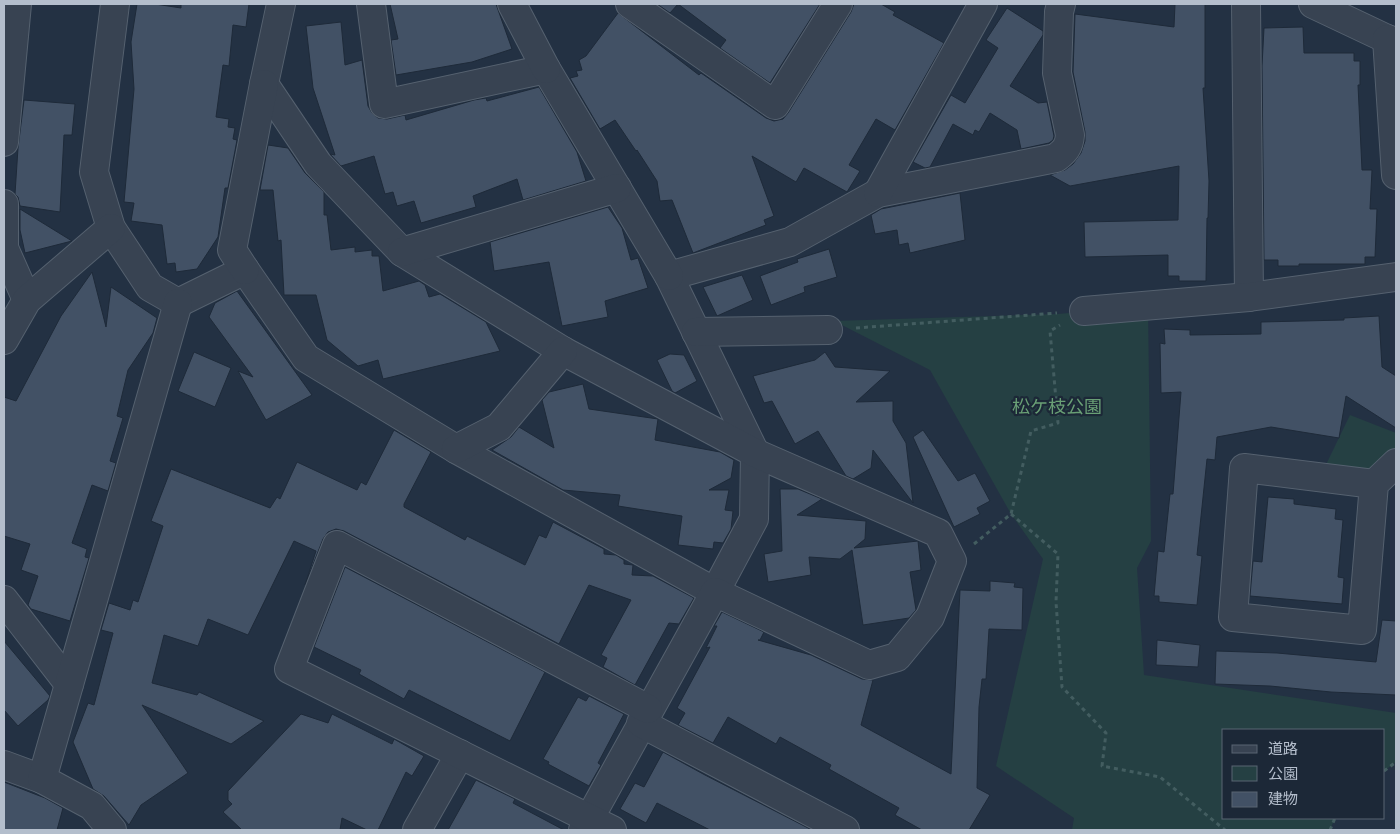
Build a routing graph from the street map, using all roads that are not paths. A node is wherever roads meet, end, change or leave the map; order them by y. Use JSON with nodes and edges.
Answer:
{"nodes":[{"id":1,"x":17,"y":4,"type":"edge"},
{"id":2,"x":115,"y":4,"type":"edge"},
{"id":3,"x":281,"y":4,"type":"edge"},
{"id":4,"x":371,"y":4,"type":"edge"},
{"id":5,"x":630,"y":4,"type":"edge"},
{"id":6,"x":838,"y":4,"type":"edge"},
{"id":7,"x":983,"y":4,"type":"edge"},
{"id":8,"x":1061,"y":4,"type":"edge"},
{"id":9,"x":1246,"y":4,"type":"edge"},
{"id":10,"x":1313,"y":4,"type":"edge"},
{"id":11,"x":519,"y":8,"type":"edge"},
{"id":12,"x":1392,"y":40,"type":"edge"},
{"id":13,"x":546,"y":69,"type":"junction"},
{"id":14,"x":264,"y":84,"type":"junction"},
{"id":15,"x":4,"y":142,"type":"edge"},
{"id":16,"x":1396,"y":175,"type":"edge"},
{"id":17,"x":617,"y":188,"type":"junction"},
{"id":18,"x":878,"y":193,"type":"junction"},
{"id":19,"x":4,"y":204,"type":"edge"},
{"id":20,"x":111,"y":228,"type":"junction"},
{"id":21,"x":402,"y":252,"type":"junction"},
{"id":22,"x":245,"y":270,"type":"junction"},
{"id":23,"x":669,"y":276,"type":"junction"},
{"id":24,"x":1396,"y":277,"type":"edge"},
{"id":25,"x":1249,"y":297,"type":"junction"},
{"id":26,"x":27,"y":300,"type":"junction"},
{"id":27,"x":178,"y":303,"type":"junction"},
{"id":28,"x":1084,"y":311,"type":"road end"},
{"id":29,"x":828,"y":330,"type":"road end"},
{"id":30,"x":696,"y":332,"type":"junction"},
{"id":31,"x":4,"y":340,"type":"edge"},
{"id":32,"x":563,"y":352,"type":"junction"},
{"id":33,"x":456,"y":449,"type":"junction"},
{"id":34,"x":755,"y":452,"type":"junction"},
{"id":35,"x":1396,"y":463,"type":"edge"},
{"id":36,"x":1374,"y":484,"type":"junction"},
{"id":37,"x":714,"y":592,"type":"junction"},
{"id":38,"x":4,"y":600,"type":"edge"},
{"id":39,"x":70,"y":684,"type":"junction"},
{"id":40,"x":644,"y":716,"type":"junction"},
{"id":41,"x":460,"y":754,"type":"junction"},
{"id":42,"x":4,"y":765,"type":"edge"},
{"id":43,"x":42,"y":779,"type":"junction"},
{"id":44,"x":595,"y":826,"type":"edge"},
{"id":45,"x":112,"y":830,"type":"edge"},
{"id":46,"x":417,"y":830,"type":"edge"},
{"id":47,"x":845,"y":830,"type":"edge"}],
"edges":[{"from":1,"to":15,"type":"street"},
{"from":2,"to":20,"type":"street"},
{"from":3,"to":14,"type":"street"},
{"from":4,"to":13,"type":"street"},
{"from":5,"to":6,"type":"street"},
{"from":7,"to":18,"type":"street"},
{"from":8,"to":18,"type":"street"},
{"from":9,"to":25,"type":"street"},
{"from":10,"to":12,"type":"street"},
{"from":11,"to":13,"type":"street"},
{"from":12,"to":16,"type":"street"},
{"from":13,"to":17,"type":"street"},
{"from":14,"to":21,"type":"street"},
{"from":14,"to":22,"type":"street"},
{"from":17,"to":21,"type":"street"},
{"from":17,"to":23,"type":"street"},
{"from":18,"to":23,"type":"street"},
{"from":19,"to":26,"type":"street"},
{"from":20,"to":26,"type":"street"},
{"from":20,"to":27,"type":"street"},
{"from":21,"to":32,"type":"street"},
{"from":22,"to":27,"type":"street"},
{"from":22,"to":33,"type":"street"},
{"from":23,"to":30,"type":"street"},
{"from":24,"to":25,"type":"street"},
{"from":25,"to":28,"type":"street"},
{"from":26,"to":31,"type":"street"},
{"from":27,"to":39,"type":"street"},
{"from":29,"to":30,"type":"street"},
{"from":30,"to":34,"type":"street"},
{"from":32,"to":33,"type":"street"},
{"from":32,"to":34,"type":"street"},
{"from":33,"to":37,"type":"street"},
{"from":34,"to":37,"type":"street"},
{"from":34,"to":37,"type":"street"},
{"from":35,"to":36,"type":"street"},
{"from":36,"to":36,"type":"street"},
{"from":37,"to":40,"type":"street"},
{"from":38,"to":39,"type":"street"},
{"from":39,"to":43,"type":"street"},
{"from":40,"to":41,"type":"street"},
{"from":40,"to":44,"type":"street"},
{"from":40,"to":47,"type":"street"},
{"from":41,"to":44,"type":"street"},
{"from":41,"to":46,"type":"street"},
{"from":42,"to":43,"type":"street"},
{"from":43,"to":45,"type":"street"}]}
